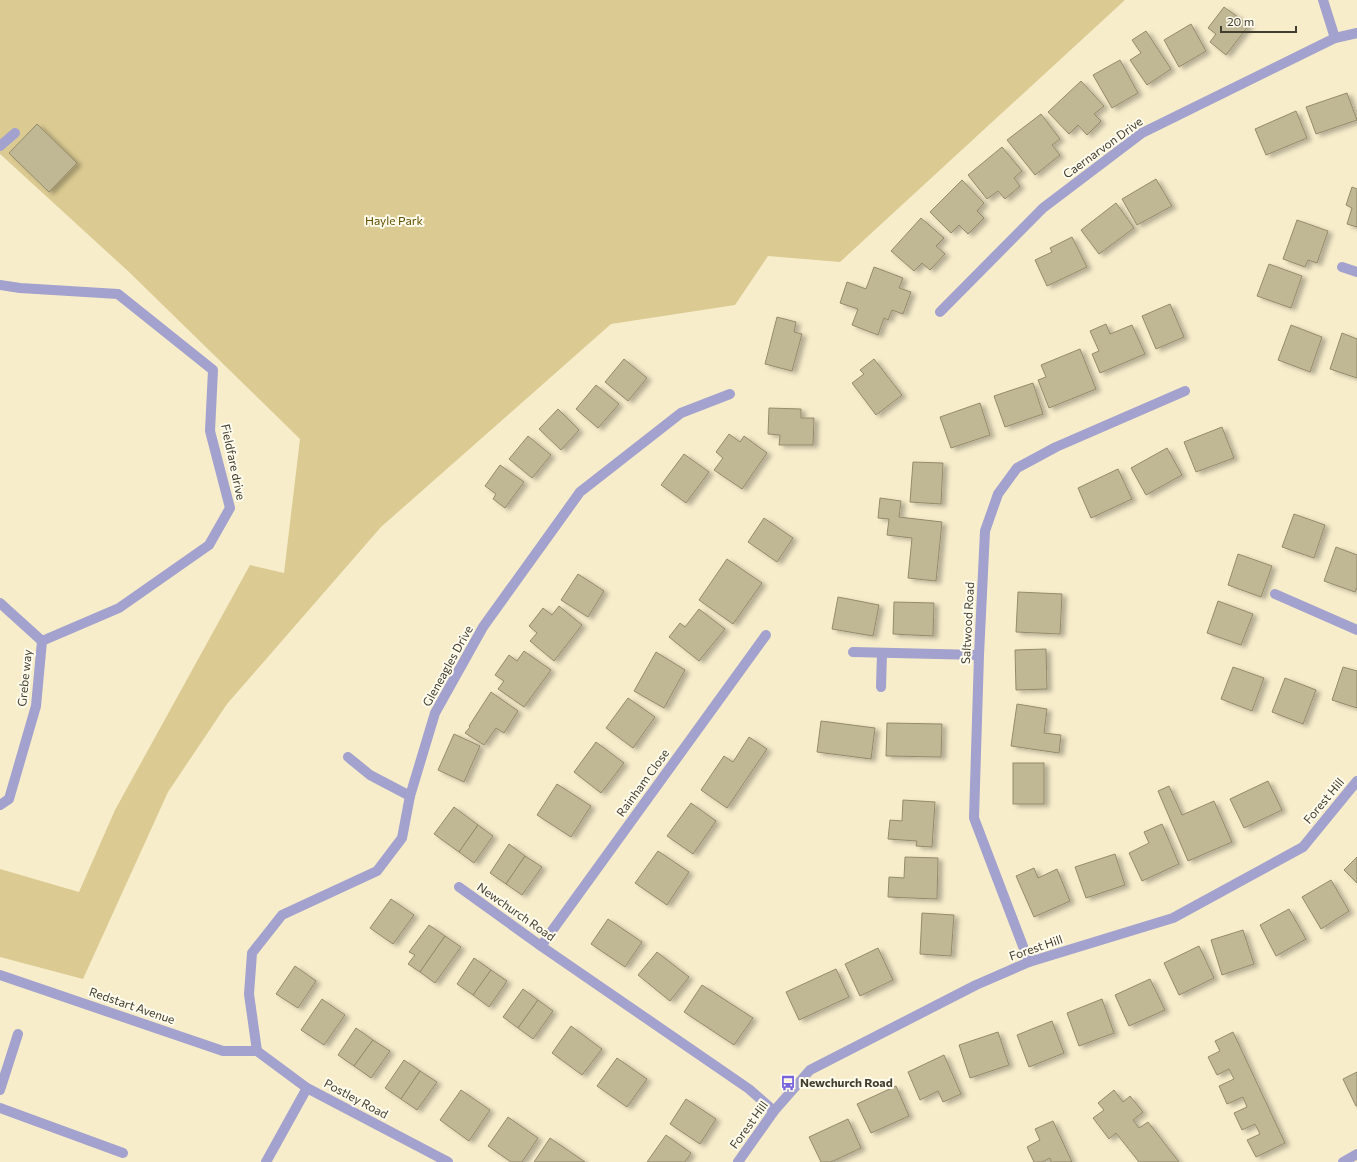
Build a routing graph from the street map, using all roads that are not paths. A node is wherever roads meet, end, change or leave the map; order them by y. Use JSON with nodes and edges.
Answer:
{"nodes":[{"id":1,"x":1323,"y":0,"type":"edge"},
{"id":2,"x":1357,"y":33,"type":"edge"},
{"id":3,"x":1335,"y":38,"type":"junction"},
{"id":4,"x":15,"y":133,"type":"dead end"},
{"id":5,"x":0,"y":146,"type":"edge"},
{"id":6,"x":1342,"y":267,"type":"dead end"},
{"id":7,"x":1357,"y":272,"type":"edge"},
{"id":8,"x":0,"y":285,"type":"edge"},
{"id":9,"x":940,"y":312,"type":"dead end"},
{"id":10,"x":1185,"y":391,"type":"dead end"},
{"id":11,"x":730,"y":394,"type":"dead end"},
{"id":12,"x":1275,"y":594,"type":"dead end"},
{"id":13,"x":0,"y":603,"type":"edge"},
{"id":14,"x":1357,"y":630,"type":"edge"},
{"id":15,"x":766,"y":635,"type":"dead end"},
{"id":16,"x":42,"y":641,"type":"junction"},
{"id":17,"x":853,"y":652,"type":"dead end"},
{"id":18,"x":882,"y":653,"type":"junction"},
{"id":19,"x":979,"y":655,"type":"junction"},
{"id":20,"x":881,"y":687,"type":"dead end"},
{"id":21,"x":348,"y":757,"type":"dead end"},
{"id":22,"x":1357,"y":781,"type":"edge"},
{"id":23,"x":410,"y":796,"type":"junction"},
{"id":24,"x":0,"y":805,"type":"edge"},
{"id":25,"x":459,"y":887,"type":"dead end"},
{"id":26,"x":541,"y":946,"type":"junction"},
{"id":27,"x":1029,"y":962,"type":"junction"},
{"id":28,"x":0,"y":975,"type":"edge"},
{"id":29,"x":18,"y":1034,"type":"dead end"},
{"id":30,"x":257,"y":1051,"type":"junction"},
{"id":31,"x":307,"y":1088,"type":"junction"},
{"id":32,"x":0,"y":1090,"type":"edge"},
{"id":33,"x":0,"y":1108,"type":"edge"},
{"id":34,"x":774,"y":1111,"type":"junction"},
{"id":35,"x":123,"y":1153,"type":"dead end"},
{"id":36,"x":1357,"y":1154,"type":"edge"},
{"id":37,"x":266,"y":1162,"type":"edge"},
{"id":38,"x":448,"y":1162,"type":"edge"},
{"id":39,"x":738,"y":1162,"type":"edge"},
{"id":40,"x":1343,"y":1162,"type":"edge"}],
"edges":[{"from":1,"to":3,"type":"street"},
{"from":2,"to":3,"type":"street","name":"Caernarvon Drive"},
{"from":3,"to":9,"type":"street","name":"Caernarvon Drive"},
{"from":4,"to":5,"type":"street"},
{"from":6,"to":7,"type":"street"},
{"from":8,"to":16,"type":"street","name":"Fieldfare drive"},
{"from":10,"to":19,"type":"street","name":"Saltwood Road"},
{"from":11,"to":23,"type":"street","name":"Gleneagles Drive"},
{"from":12,"to":14,"type":"street"},
{"from":13,"to":16,"type":"street"},
{"from":15,"to":26,"type":"street","name":"Rainham Close"},
{"from":16,"to":24,"type":"street","name":"Grebe way"},
{"from":17,"to":18,"type":"street"},
{"from":18,"to":19,"type":"street"},
{"from":18,"to":20,"type":"street"},
{"from":19,"to":27,"type":"street","name":"Saltwood Road"},
{"from":21,"to":23,"type":"street"},
{"from":22,"to":27,"type":"street","name":"Forest Hill"},
{"from":23,"to":30,"type":"street","name":"Gleneagles Drive"},
{"from":25,"to":26,"type":"street","name":"Newchurch Road"},
{"from":26,"to":34,"type":"street","name":"Newchurch Road"},
{"from":27,"to":34,"type":"street","name":"Forest Hill"},
{"from":28,"to":30,"type":"street","name":"Redstart Avenue"},
{"from":29,"to":32,"type":"street"},
{"from":30,"to":31,"type":"street","name":"Postley Road"},
{"from":31,"to":37,"type":"street"},
{"from":31,"to":38,"type":"street","name":"Postley Road"},
{"from":33,"to":35,"type":"street"},
{"from":34,"to":39,"type":"street","name":"Forest Hill"},
{"from":36,"to":40,"type":"street"}]}
